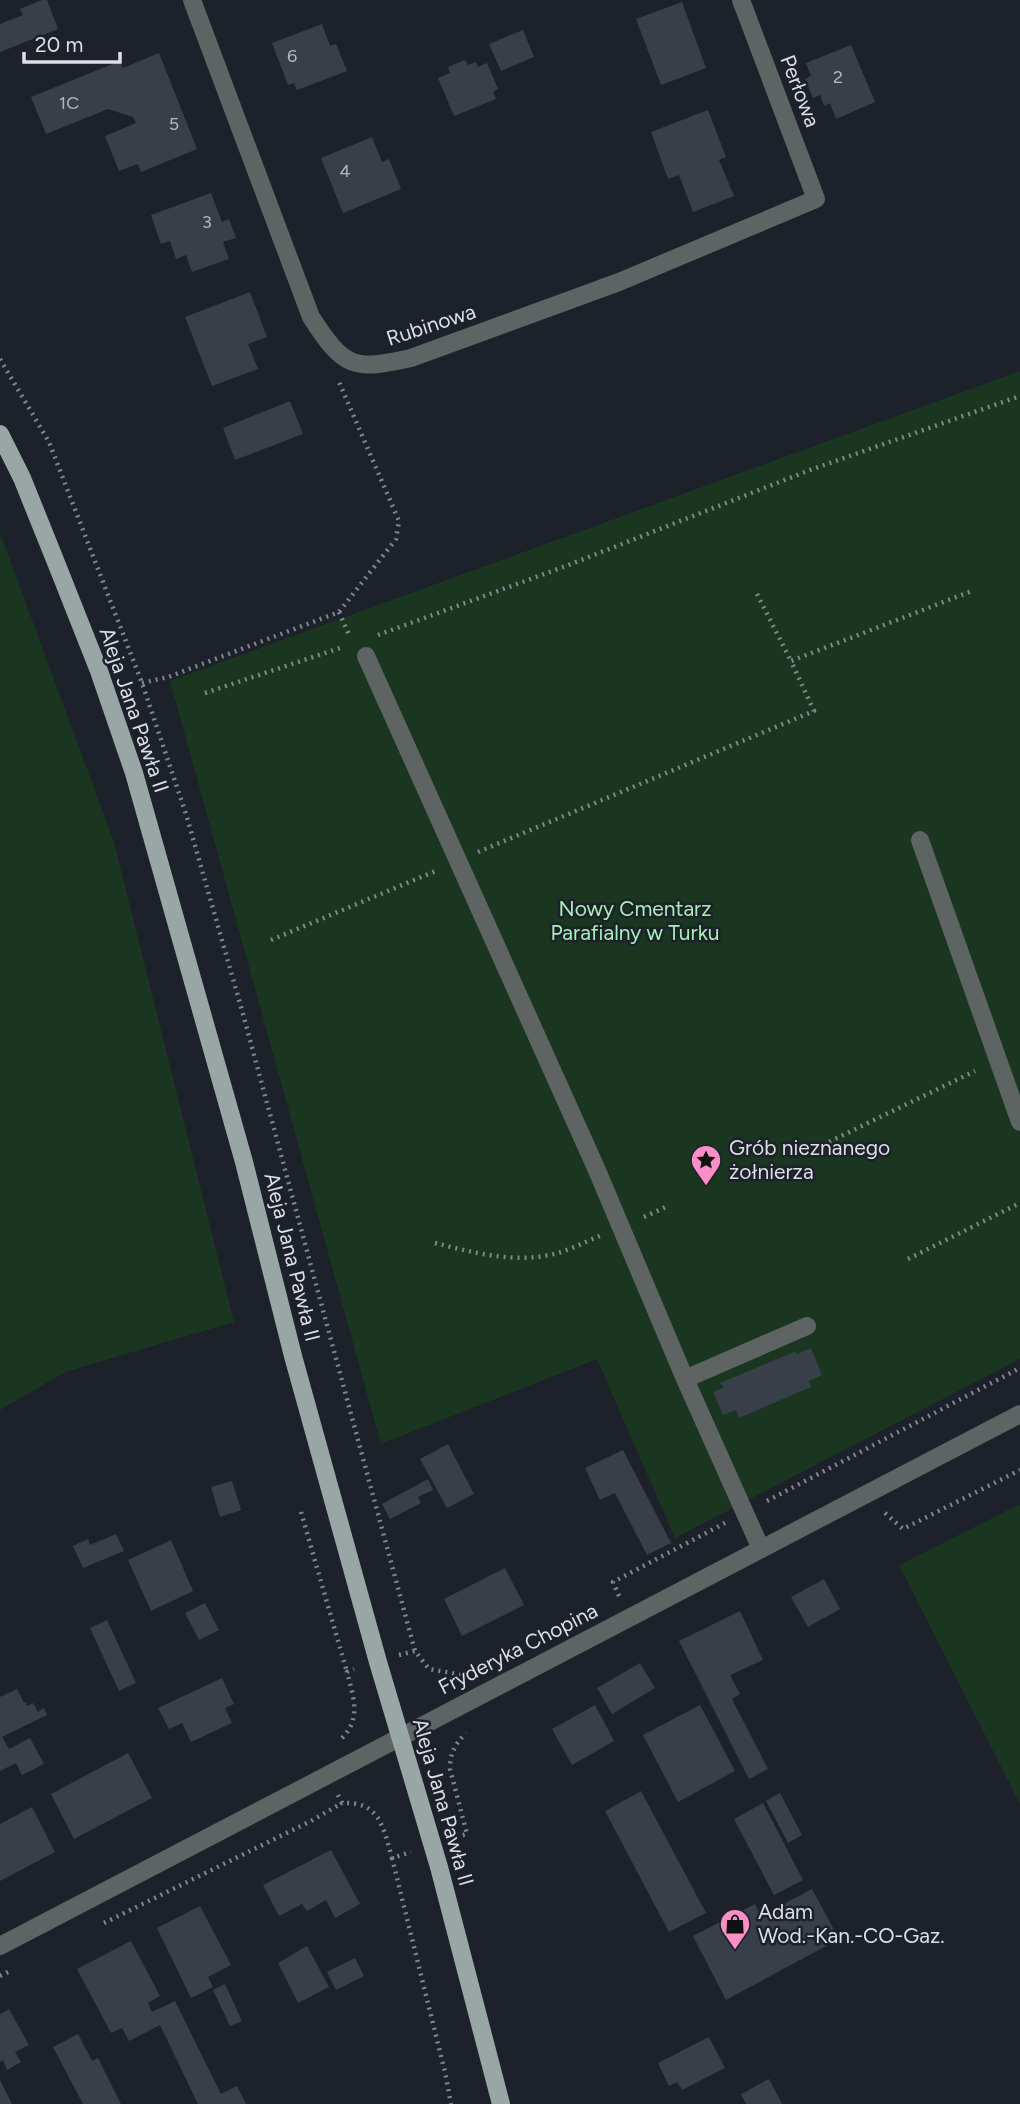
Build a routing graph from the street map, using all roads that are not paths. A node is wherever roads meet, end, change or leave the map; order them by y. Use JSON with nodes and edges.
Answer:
{"nodes":[{"id":1,"x":192,"y":0,"type":"edge"},
{"id":2,"x":741,"y":0,"type":"edge"},
{"id":3,"x":816,"y":199,"type":"joint"},
{"id":4,"x":0,"y":434,"type":"edge"},
{"id":5,"x":366,"y":648,"type":"road end"},
{"id":6,"x":920,"y":840,"type":"dead end"},
{"id":7,"x":1020,"y":1122,"type":"edge"},
{"id":8,"x":807,"y":1326,"type":"dead end"},
{"id":9,"x":685,"y":1379,"type":"junction"},
{"id":10,"x":1020,"y":1414,"type":"edge"},
{"id":11,"x":761,"y":1549,"type":"junction"},
{"id":12,"x":400,"y":1737,"type":"junction"},
{"id":13,"x":0,"y":1946,"type":"edge"},
{"id":14,"x":501,"y":2104,"type":"edge"}],
"edges":[{"from":1,"to":3,"type":"street","name":"Rubinowa"},
{"from":2,"to":3,"type":"street","name":"Perłowa"},
{"from":4,"to":12,"type":"main road","name":"Aleja Jana Pawła II"},
{"from":5,"to":9,"type":"street"},
{"from":6,"to":7,"type":"street"},
{"from":8,"to":9,"type":"street"},
{"from":9,"to":11,"type":"street"},
{"from":10,"to":11,"type":"street","name":"Fryderyka Chopina"},
{"from":11,"to":12,"type":"street","name":"Fryderyka Chopina"},
{"from":12,"to":13,"type":"street","name":"Fryderyka Chopina"},
{"from":12,"to":14,"type":"main road","name":"Aleja Jana Pawła II"}]}
